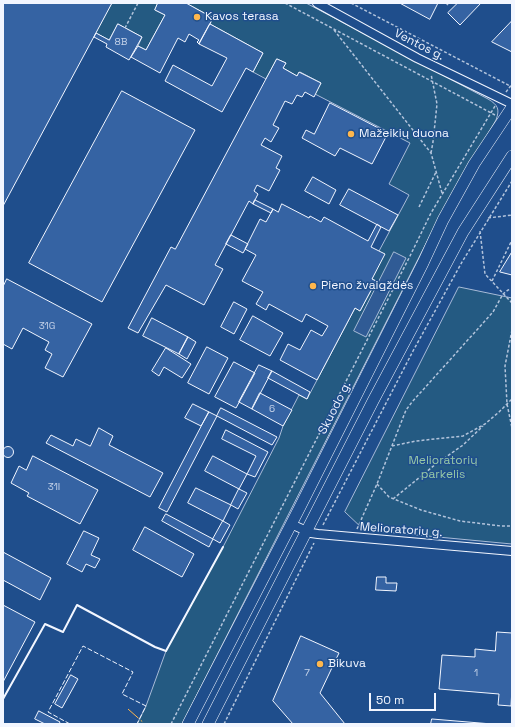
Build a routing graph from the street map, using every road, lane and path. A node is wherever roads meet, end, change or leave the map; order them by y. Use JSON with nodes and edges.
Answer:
{"nodes":[{"id":1,"x":138,"y":3,"type":"edge"},
{"id":2,"x":285,"y":3,"type":"edge"},
{"id":3,"x":317,"y":3,"type":"edge"},
{"id":4,"x":351,"y":3,"type":"edge"},
{"id":5,"x":446,"y":3,"type":"edge"},
{"id":6,"x":448,"y":5,"type":"dead end"},
{"id":7,"x":125,"y":28,"type":"dead end"},
{"id":8,"x":333,"y":28,"type":"junction"},
{"id":9,"x":430,"y":64,"type":"junction"},
{"id":10,"x":432,"y":81,"type":"junction"},
{"id":11,"x":512,"y":87,"type":"edge"},
{"id":12,"x":512,"y":104,"type":"edge"},
{"id":13,"x":512,"y":107,"type":"edge"},
{"id":14,"x":490,"y":112,"type":"junction"},
{"id":15,"x":504,"y":120,"type":"junction"},
{"id":16,"x":431,"y":153,"type":"junction"},
{"id":17,"x":512,"y":156,"type":"edge"},
{"id":18,"x":436,"y":172,"type":"junction"},
{"id":19,"x":512,"y":181,"type":"edge"},
{"id":20,"x":442,"y":193,"type":"junction"},
{"id":21,"x":438,"y":201,"type":"junction"},
{"id":22,"x":419,"y":207,"type":"dead end"},
{"id":23,"x":449,"y":208,"type":"junction"},
{"id":24,"x":512,"y":215,"type":"edge"},
{"id":25,"x":488,"y":218,"type":"junction"},
{"id":26,"x":480,"y":231,"type":"junction"},
{"id":27,"x":512,"y":240,"type":"edge"},
{"id":28,"x":492,"y":281,"type":"junction"},
{"id":29,"x":512,"y":289,"type":"edge"},
{"id":30,"x":503,"y":294,"type":"junction"},
{"id":31,"x":512,"y":303,"type":"edge"},
{"id":32,"x":512,"y":330,"type":"edge"},
{"id":33,"x":512,"y":398,"type":"edge"},
{"id":34,"x":506,"y":404,"type":"junction"},
{"id":35,"x":486,"y":424,"type":"junction"},
{"id":36,"x":512,"y":428,"type":"edge"},
{"id":37,"x":392,"y":446,"type":"junction"},
{"id":38,"x":377,"y":484,"type":"junction"},
{"id":39,"x":393,"y":499,"type":"junction"},
{"id":40,"x":291,"y":524,"type":"junction"},
{"id":41,"x":512,"y":526,"type":"edge"},
{"id":42,"x":306,"y":531,"type":"junction"},
{"id":43,"x":318,"y":534,"type":"junction"},
{"id":44,"x":352,"y":538,"type":"junction"},
{"id":45,"x":512,"y":551,"type":"edge"},
{"id":46,"x":171,"y":724,"type":"edge"},
{"id":47,"x":188,"y":724,"type":"edge"},
{"id":48,"x":208,"y":724,"type":"edge"},
{"id":49,"x":224,"y":724,"type":"edge"}],
"edges":[{"from":1,"to":7,"type":"path"},
{"from":2,"to":8,"type":"path"},
{"from":3,"to":9,"type":"street","name":"Ventos g."},
{"from":4,"to":11,"type":"path"},
{"from":5,"to":6,"type":"path"},
{"from":8,"to":10,"type":"path"},
{"from":8,"to":16,"type":"path"},
{"from":9,"to":10,"type":"path"},
{"from":9,"to":12,"type":"street","name":"Ventos g."},
{"from":10,"to":14,"type":"path"},
{"from":10,"to":16,"type":"path"},
{"from":13,"to":15,"type":"main road","name":"Skuodo g."},
{"from":14,"to":15,"type":"path"},
{"from":14,"to":20,"type":"path"},
{"from":15,"to":23,"type":"main road","name":"Skuodo g."},
{"from":16,"to":18,"type":"path"},
{"from":17,"to":42,"type":"main road"},
{"from":18,"to":20,"type":"path"},
{"from":18,"to":22,"type":"path"},
{"from":19,"to":25,"type":"path"},
{"from":20,"to":21,"type":"path"},
{"from":21,"to":23,"type":"path"},
{"from":21,"to":46,"type":"path"},
{"from":23,"to":40,"type":"main road","name":"Skuodo g."},
{"from":24,"to":25,"type":"path"},
{"from":25,"to":26,"type":"path"},
{"from":26,"to":28,"type":"path"},
{"from":26,"to":43,"type":"path"},
{"from":27,"to":28,"type":"path"},
{"from":28,"to":30,"type":"path"},
{"from":29,"to":30,"type":"path"},
{"from":30,"to":31,"type":"path"},
{"from":30,"to":37,"type":"path"},
{"from":32,"to":34,"type":"path"},
{"from":33,"to":34,"type":"path"},
{"from":34,"to":35,"type":"path"},
{"from":34,"to":36,"type":"path"},
{"from":35,"to":37,"type":"path"},
{"from":35,"to":39,"type":"path"},
{"from":37,"to":38,"type":"path"},
{"from":38,"to":39,"type":"path"},
{"from":38,"to":44,"type":"path"},
{"from":39,"to":41,"type":"path"},
{"from":40,"to":42,"type":"street","name":"Melioratorių g."},
{"from":40,"to":47,"type":"main road","name":"Skuodo g."},
{"from":42,"to":43,"type":"street","name":"Melioratorių g."},
{"from":42,"to":48,"type":"main road"},
{"from":43,"to":44,"type":"street","name":"Melioratorių g."},
{"from":43,"to":49,"type":"path"},
{"from":44,"to":45,"type":"street","name":"Melioratorių g."}]}
